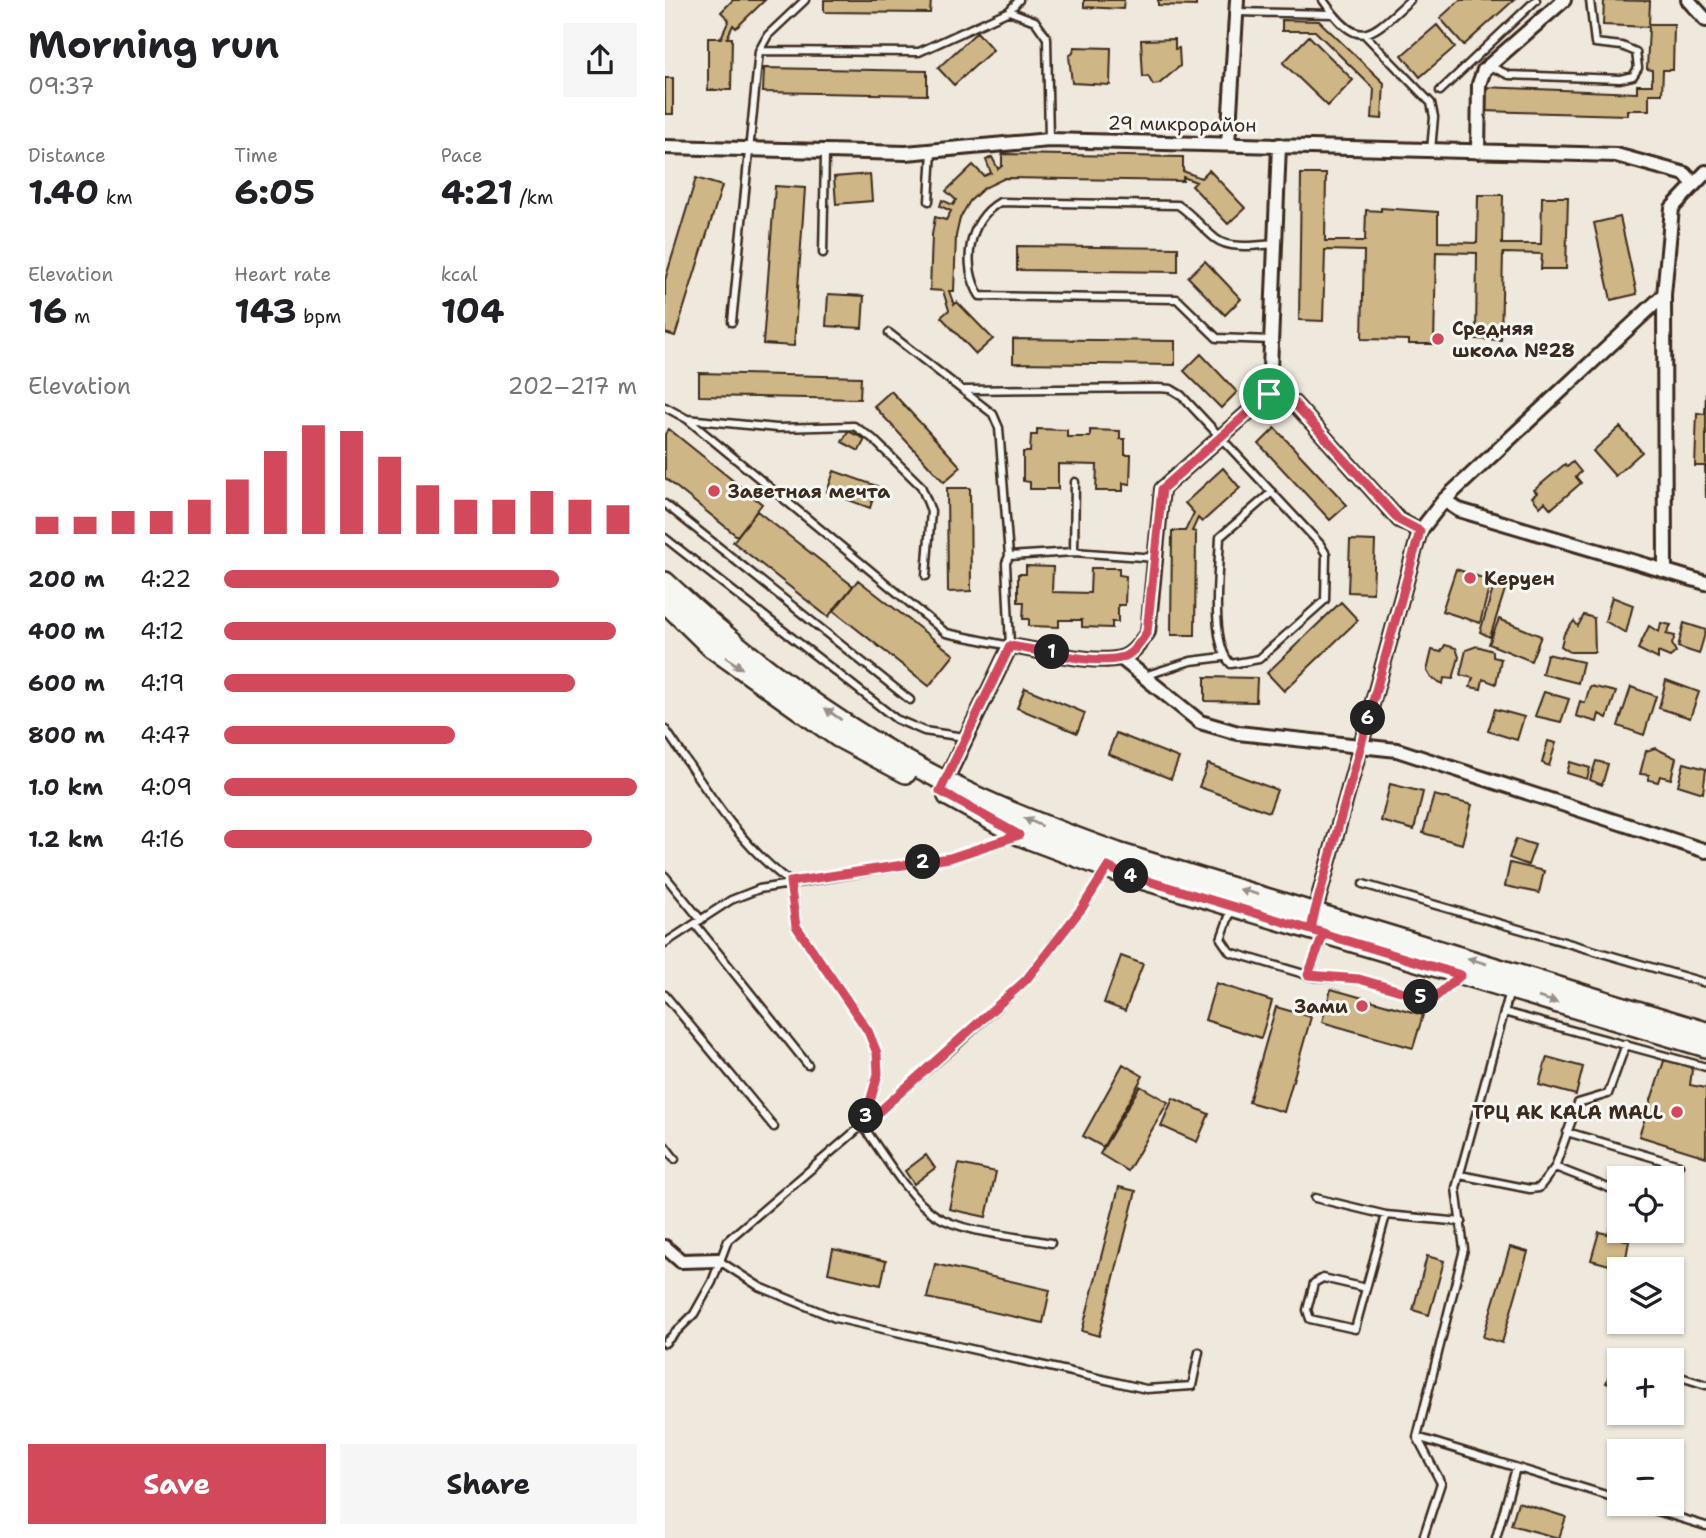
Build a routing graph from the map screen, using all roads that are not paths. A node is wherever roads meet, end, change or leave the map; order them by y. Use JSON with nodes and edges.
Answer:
{"nodes":[{"id":1,"x":805,"y":0,"type":"edge"},
{"id":2,"x":1019,"y":0,"type":"edge"},
{"id":3,"x":1323,"y":0,"type":"edge"},
{"id":4,"x":1410,"y":0,"type":"edge"},
{"id":5,"x":1536,"y":0,"type":"edge"},
{"id":6,"x":1564,"y":0,"type":"edge"},
{"id":7,"x":1590,"y":0,"type":"edge"},
{"id":8,"x":1688,"y":0,"type":"edge"},
{"id":9,"x":1237,"y":6,"type":"edge"},
{"id":10,"x":1009,"y":11,"type":"junction"},
{"id":11,"x":1333,"y":14,"type":"junction"},
{"id":12,"x":1706,"y":20,"type":"edge"},
{"id":13,"x":1366,"y":36,"type":"junction"},
{"id":14,"x":759,"y":51,"type":"junction"},
{"id":15,"x":1487,"y":65,"type":"junction"},
{"id":16,"x":1440,"y":91,"type":"dead end"},
{"id":17,"x":1049,"y":140,"type":"junction"},
{"id":18,"x":1228,"y":144,"type":"junction"},
{"id":19,"x":1279,"y":145,"type":"junction"},
{"id":20,"x":665,"y":147,"type":"edge"},
{"id":21,"x":751,"y":148,"type":"junction"},
{"id":22,"x":932,"y":151,"type":"junction"},
{"id":23,"x":1431,"y":151,"type":"junction"},
{"id":24,"x":1478,"y":152,"type":"junction"},
{"id":25,"x":825,"y":153,"type":"junction"},
{"id":26,"x":1706,"y":172,"type":"edge"},
{"id":27,"x":1693,"y":183,"type":"junction"},
{"id":28,"x":929,"y":201,"type":"dead end"},
{"id":29,"x":1276,"y":244,"type":"junction"},
{"id":30,"x":823,"y":253,"type":"dead end"},
{"id":31,"x":1664,"y":295,"type":"junction"},
{"id":32,"x":732,"y":322,"type":"dead end"},
{"id":33,"x":889,"y":333,"type":"dead end"},
{"id":34,"x":1273,"y":340,"type":"junction"},
{"id":35,"x":964,"y":390,"type":"junction"},
{"id":36,"x":1269,"y":394,"type":"junction"},
{"id":37,"x":665,"y":407,"type":"edge"},
{"id":38,"x":687,"y":419,"type":"junction"},
{"id":39,"x":1219,"y":436,"type":"junction"},
{"id":40,"x":1075,"y":482,"type":"dead end"},
{"id":41,"x":1272,"y":492,"type":"junction"},
{"id":42,"x":1444,"y":500,"type":"junction"},
{"id":43,"x":665,"y":505,"type":"edge"},
{"id":44,"x":1420,"y":531,"type":"junction"},
{"id":45,"x":665,"y":538,"type":"edge"},
{"id":46,"x":1074,"y":552,"type":"junction"},
{"id":47,"x":1009,"y":556,"type":"junction"},
{"id":48,"x":1156,"y":558,"type":"junction"},
{"id":49,"x":1665,"y":571,"type":"junction"},
{"id":50,"x":926,"y":576,"type":"dead end"},
{"id":51,"x":665,"y":582,"type":"edge"},
{"id":52,"x":1706,"y":583,"type":"edge"},
{"id":53,"x":665,"y":602,"type":"edge"},
{"id":54,"x":1010,"y":646,"type":"junction"},
{"id":55,"x":1223,"y":657,"type":"junction"},
{"id":56,"x":1121,"y":658,"type":"junction"},
{"id":57,"x":1144,"y":676,"type":"junction"},
{"id":58,"x":911,"y":700,"type":"dead end"},
{"id":59,"x":665,"y":729,"type":"edge"},
{"id":60,"x":964,"y":737,"type":"junction"},
{"id":61,"x":1360,"y":745,"type":"junction"},
{"id":62,"x":942,"y":787,"type":"junction"},
{"id":63,"x":1019,"y":835,"type":"junction"},
{"id":64,"x":1706,"y":851,"type":"edge"},
{"id":65,"x":1113,"y":860,"type":"junction"},
{"id":66,"x":665,"y":876,"type":"edge"},
{"id":67,"x":790,"y":882,"type":"junction"},
{"id":68,"x":1363,"y":884,"type":"dead end"},
{"id":69,"x":1233,"y":906,"type":"junction"},
{"id":70,"x":698,"y":922,"type":"junction"},
{"id":71,"x":1317,"y":925,"type":"junction"},
{"id":72,"x":665,"y":943,"type":"edge"},
{"id":73,"x":1308,"y":975,"type":"junction"},
{"id":74,"x":1461,"y":975,"type":"junction"},
{"id":75,"x":1706,"y":983,"type":"edge"},
{"id":76,"x":1511,"y":990,"type":"junction"},
{"id":77,"x":665,"y":995,"type":"edge"},
{"id":78,"x":1504,"y":1013,"type":"junction"},
{"id":79,"x":1706,"y":1032,"type":"edge"},
{"id":80,"x":1626,"y":1044,"type":"junction"},
{"id":81,"x":1706,"y":1046,"type":"edge"},
{"id":82,"x":808,"y":1065,"type":"dead end"},
{"id":83,"x":1706,"y":1068,"type":"edge"},
{"id":84,"x":863,"y":1126,"type":"junction"},
{"id":85,"x":774,"y":1127,"type":"dead end"},
{"id":86,"x":1567,"y":1132,"type":"junction"},
{"id":87,"x":665,"y":1146,"type":"edge"},
{"id":88,"x":675,"y":1159,"type":"dead end"},
{"id":89,"x":1679,"y":1165,"type":"dead end"},
{"id":90,"x":1555,"y":1167,"type":"junction"},
{"id":91,"x":1460,"y":1175,"type":"junction"},
{"id":92,"x":1607,"y":1187,"type":"edge"},
{"id":93,"x":1315,"y":1198,"type":"dead end"},
{"id":94,"x":1386,"y":1215,"type":"junction"},
{"id":95,"x":1462,"y":1222,"type":"junction"},
{"id":96,"x":1051,"y":1243,"type":"dead end"},
{"id":97,"x":665,"y":1247,"type":"edge"},
{"id":98,"x":719,"y":1259,"type":"junction"},
{"id":99,"x":1366,"y":1288,"type":"junction"},
{"id":100,"x":665,"y":1343,"type":"edge"},
{"id":101,"x":1199,"y":1352,"type":"dead end"},
{"id":102,"x":1684,"y":1378,"type":"edge"},
{"id":103,"x":1706,"y":1385,"type":"edge"},
{"id":104,"x":1417,"y":1437,"type":"junction"},
{"id":105,"x":1516,"y":1468,"type":"junction"},
{"id":106,"x":1607,"y":1495,"type":"edge"},
{"id":107,"x":1673,"y":1516,"type":"edge"},
{"id":108,"x":1706,"y":1526,"type":"edge"},
{"id":109,"x":1423,"y":1538,"type":"edge"},
{"id":110,"x":1496,"y":1538,"type":"edge"}],
"edges":[{"from":1,"to":14,"type":"lane"},
{"from":2,"to":10,"type":"lane"},
{"from":3,"to":11,"type":"lane"},
{"from":4,"to":13,"type":"lane"},
{"from":5,"to":16,"type":"lane"},
{"from":6,"to":15,"type":"street"},
{"from":7,"to":15,"type":"lane"},
{"from":8,"to":12,"type":"street"},
{"from":9,"to":11,"type":"lane"},
{"from":9,"to":18,"type":"street"},
{"from":10,"to":14,"type":"lane"},
{"from":10,"to":17,"type":"lane"},
{"from":11,"to":13,"type":"lane"},
{"from":13,"to":23,"type":"lane"},
{"from":14,"to":21,"type":"lane"},
{"from":15,"to":24,"type":"street"},
{"from":17,"to":18,"type":"street","name":"29 микрорайон"},
{"from":17,"to":22,"type":"street","name":"29 микрорайон"},
{"from":18,"to":19,"type":"street","name":"29 микрорайон"},
{"from":19,"to":23,"type":"street","name":"29 микрорайон"},
{"from":19,"to":29,"type":"street"},
{"from":20,"to":21,"type":"street","name":"29 микрорайон"},
{"from":21,"to":25,"type":"street","name":"29 микрорайон"},
{"from":21,"to":32,"type":"lane"},
{"from":22,"to":25,"type":"street","name":"29 микрорайон"},
{"from":22,"to":28,"type":"lane"},
{"from":23,"to":24,"type":"street","name":"29 микрорайон"},
{"from":24,"to":27,"type":"street","name":"29 микрорайон"},
{"from":25,"to":30,"type":"lane"},
{"from":26,"to":27,"type":"street"},
{"from":27,"to":31,"type":"street"},
{"from":29,"to":34,"type":"street"},
{"from":29,"to":34,"type":"lane"},
{"from":31,"to":42,"type":"street"},
{"from":31,"to":49,"type":"street"},
{"from":33,"to":35,"type":"lane"},
{"from":34,"to":36,"type":"street"},
{"from":35,"to":39,"type":"lane"},
{"from":35,"to":47,"type":"lane"},
{"from":36,"to":39,"type":"street"},
{"from":36,"to":44,"type":"street"},
{"from":37,"to":38,"type":"lane"},
{"from":38,"to":50,"type":"lane"},
{"from":38,"to":54,"type":"lane"},
{"from":39,"to":41,"type":"lane"},
{"from":39,"to":48,"type":"street"},
{"from":40,"to":46,"type":"lane"},
{"from":41,"to":55,"type":"lane"},
{"from":41,"to":55,"type":"lane"},
{"from":42,"to":44,"type":"street"},
{"from":42,"to":49,"type":"street"},
{"from":43,"to":58,"type":"lane"},
{"from":44,"to":61,"type":"street"},
{"from":45,"to":60,"type":"lane"},
{"from":46,"to":47,"type":"lane"},
{"from":46,"to":48,"type":"lane"},
{"from":47,"to":54,"type":"lane"},
{"from":48,"to":56,"type":"street"},
{"from":49,"to":52,"type":"street"},
{"from":62,"to":51,"type":"main road","one_way":true},
{"from":53,"to":62,"type":"main road","one_way":true},
{"from":54,"to":56,"type":"street"},
{"from":54,"to":60,"type":"street"},
{"from":55,"to":57,"type":"lane"},
{"from":56,"to":57,"type":"street"},
{"from":57,"to":61,"type":"street"},
{"from":59,"to":67,"type":"lane"},
{"from":60,"to":62,"type":"street"},
{"from":61,"to":64,"type":"street"},
{"from":61,"to":71,"type":"street"},
{"from":62,"to":63,"type":"main road"},
{"from":65,"to":62,"type":"main road","one_way":true},
{"from":63,"to":65,"type":"main road"},
{"from":63,"to":67,"type":"lane"},
{"from":65,"to":69,"type":"main road"},
{"from":71,"to":65,"type":"main road","one_way":true},
{"from":65,"to":84,"type":"lane"},
{"from":66,"to":70,"type":"lane"},
{"from":67,"to":70,"type":"lane"},
{"from":67,"to":84,"type":"lane"},
{"from":68,"to":75,"type":"lane"},
{"from":69,"to":71,"type":"main road"},
{"from":69,"to":73,"type":"lane"},
{"from":70,"to":72,"type":"lane"},
{"from":70,"to":82,"type":"lane"},
{"from":71,"to":73,"type":"lane"},
{"from":71,"to":74,"type":"main road"},
{"from":79,"to":71,"type":"main road","one_way":true},
{"from":73,"to":74,"type":"lane"},
{"from":74,"to":76,"type":"main road"},
{"from":76,"to":78,"type":"lane"},
{"from":76,"to":81,"type":"main road","one_way":true},
{"from":77,"to":85,"type":"lane"},
{"from":78,"to":80,"type":"lane"},
{"from":78,"to":91,"type":"lane"},
{"from":80,"to":83,"type":"lane"},
{"from":80,"to":86,"type":"lane"},
{"from":84,"to":96,"type":"lane"},
{"from":84,"to":98,"type":"lane"},
{"from":86,"to":89,"type":"lane"},
{"from":86,"to":90,"type":"lane"},
{"from":87,"to":88,"type":"lane"},
{"from":90,"to":91,"type":"lane"},
{"from":90,"to":92,"type":"lane"},
{"from":91,"to":95,"type":"lane"},
{"from":93,"to":94,"type":"lane"},
{"from":94,"to":95,"type":"lane"},
{"from":94,"to":99,"type":"lane"},
{"from":95,"to":104,"type":"lane"},
{"from":97,"to":98,"type":"street"},
{"from":98,"to":100,"type":"lane"},
{"from":98,"to":101,"type":"lane"},
{"from":99,"to":99,"type":"lane"},
{"from":102,"to":103,"type":"lane"},
{"from":104,"to":105,"type":"lane"},
{"from":104,"to":109,"type":"lane"},
{"from":105,"to":106,"type":"lane"},
{"from":105,"to":110,"type":"lane"},
{"from":107,"to":108,"type":"lane"}]}
